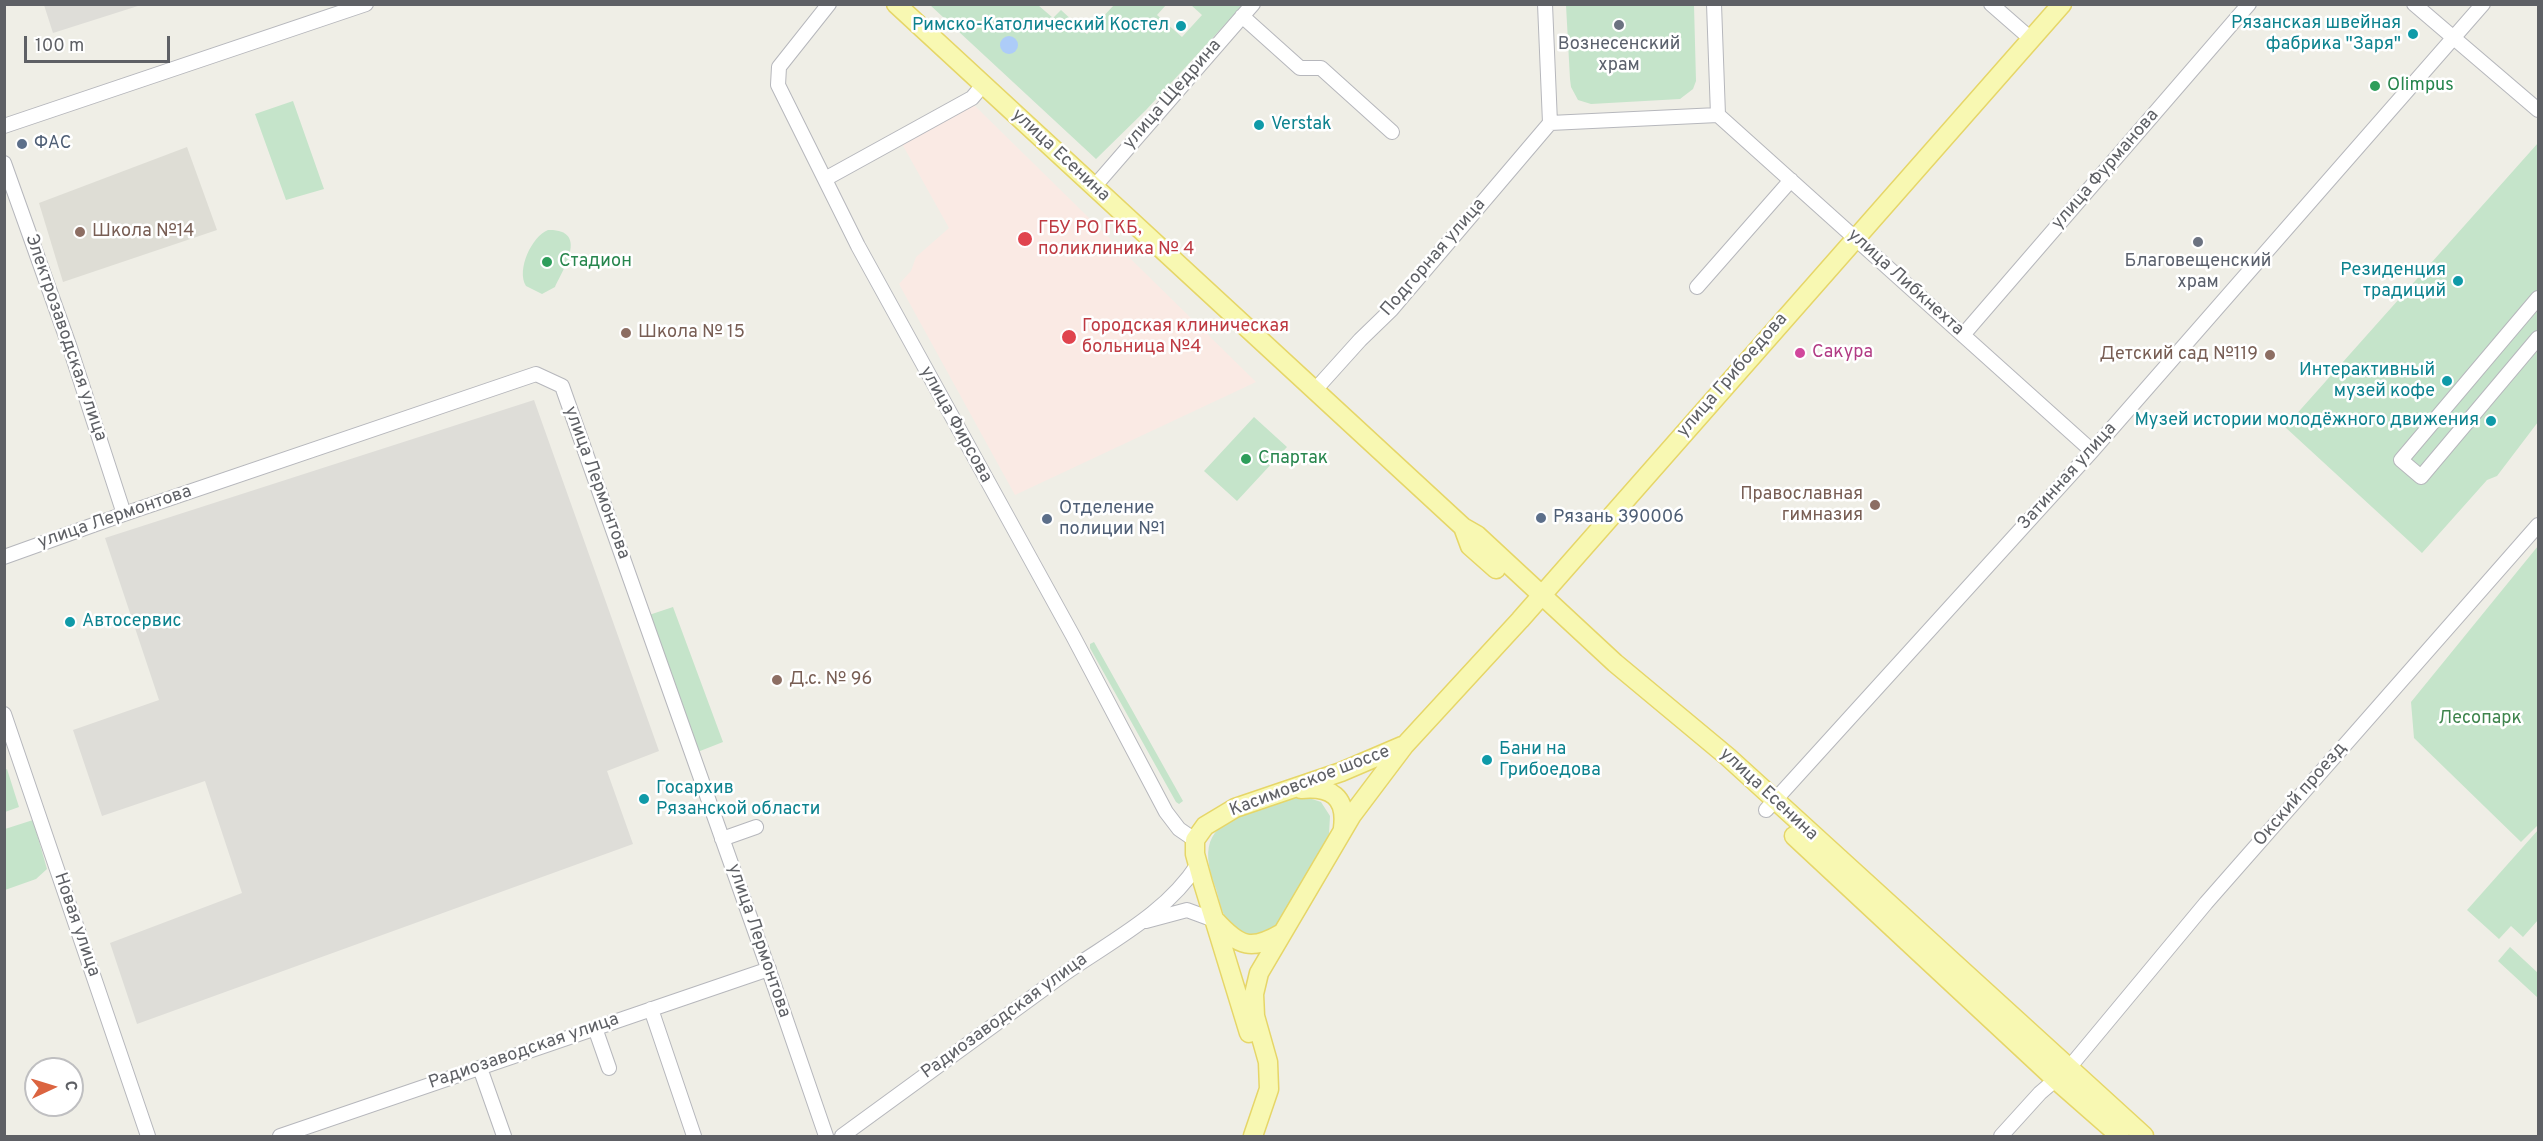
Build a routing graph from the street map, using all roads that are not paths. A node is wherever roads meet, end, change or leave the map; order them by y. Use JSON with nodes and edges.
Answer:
{"nodes":[{"id":1,"x":366,"y":4,"type":"edge"},
{"id":2,"x":829,"y":4,"type":"edge"},
{"id":3,"x":896,"y":4,"type":"edge"},
{"id":4,"x":1253,"y":4,"type":"edge"},
{"id":5,"x":1545,"y":4,"type":"edge"},
{"id":6,"x":1714,"y":4,"type":"edge"},
{"id":7,"x":1991,"y":4,"type":"edge"},
{"id":8,"x":2062,"y":4,"type":"edge"},
{"id":9,"x":2249,"y":4,"type":"edge"},
{"id":10,"x":2414,"y":4,"type":"edge"},
{"id":11,"x":2483,"y":4,"type":"edge"},
{"id":12,"x":1242,"y":16,"type":"junction"},
{"id":13,"x":2452,"y":38,"type":"junction"},
{"id":14,"x":2031,"y":39,"type":"junction"},
{"id":15,"x":983,"y":85,"type":"junction"},
{"id":16,"x":2538,"y":110,"type":"edge"},
{"id":17,"x":1718,"y":115,"type":"junction"},
{"id":18,"x":1550,"y":123,"type":"junction"},
{"id":19,"x":4,"y":126,"type":"edge"},
{"id":20,"x":1392,"y":132,"type":"dead end"},
{"id":21,"x":4,"y":163,"type":"edge"},
{"id":22,"x":825,"y":179,"type":"junction"},
{"id":23,"x":1791,"y":180,"type":"junction"},
{"id":24,"x":1094,"y":187,"type":"junction"},
{"id":25,"x":1854,"y":238,"type":"junction"},
{"id":26,"x":1697,"y":287,"type":"dead end"},
{"id":27,"x":2538,"y":298,"type":"edge"},
{"id":28,"x":1963,"y":335,"type":"junction"},
{"id":29,"x":2538,"y":338,"type":"edge"},
{"id":30,"x":1315,"y":390,"type":"junction"},
{"id":31,"x":2092,"y":451,"type":"junction"},
{"id":32,"x":124,"y":514,"type":"junction"},
{"id":33,"x":2538,"y":525,"type":"edge"},
{"id":34,"x":4,"y":557,"type":"edge"},
{"id":35,"x":1538,"y":598,"type":"junction"},
{"id":36,"x":4,"y":714,"type":"edge"},
{"id":37,"x":1404,"y":746,"type":"junction"},
{"id":38,"x":1341,"y":772,"type":"junction"},
{"id":39,"x":1287,"y":791,"type":"junction"},
{"id":40,"x":1770,"y":806,"type":"junction"},
{"id":41,"x":1346,"y":816,"type":"junction"},
{"id":42,"x":756,"y":827,"type":"dead end"},
{"id":43,"x":722,"y":840,"type":"junction"},
{"id":44,"x":1195,"y":840,"type":"junction"},
{"id":45,"x":1198,"y":864,"type":"junction"},
{"id":46,"x":1214,"y":920,"type":"junction"},
{"id":47,"x":1141,"y":922,"type":"junction"},
{"id":48,"x":1283,"y":932,"type":"junction"},
{"id":49,"x":768,"y":969,"type":"junction"},
{"id":50,"x":651,"y":1009,"type":"junction"},
{"id":51,"x":595,"y":1028,"type":"junction"},
{"id":52,"x":480,"y":1068,"type":"junction"},
{"id":53,"x":609,"y":1068,"type":"dead end"},
{"id":54,"x":2062,"y":1074,"type":"junction"},
{"id":55,"x":1258,"y":1130,"type":"edge"},
{"id":56,"x":827,"y":1135,"type":"edge"},
{"id":57,"x":148,"y":1137,"type":"edge"},
{"id":58,"x":280,"y":1137,"type":"edge"},
{"id":59,"x":504,"y":1137,"type":"edge"},
{"id":60,"x":694,"y":1137,"type":"edge"},
{"id":61,"x":842,"y":1137,"type":"edge"},
{"id":62,"x":2001,"y":1137,"type":"edge"},
{"id":63,"x":2120,"y":1137,"type":"edge"},
{"id":64,"x":2144,"y":1137,"type":"edge"}],
"edges":[{"from":1,"to":19,"type":"street"},
{"from":2,"to":22,"type":"street","name":"улица Фирсова"},
{"from":3,"to":15,"type":"main road","name":"улица Есенина"},
{"from":4,"to":12,"type":"street","name":"улица Щедрина"},
{"from":5,"to":18,"type":"street"},
{"from":6,"to":17,"type":"street"},
{"from":7,"to":14,"type":"street"},
{"from":8,"to":14,"type":"main road","name":"улица Грибоедова"},
{"from":9,"to":28,"type":"street","name":"улица Фурманова"},
{"from":10,"to":13,"type":"street"},
{"from":11,"to":13,"type":"street","name":"Затинная улица"},
{"from":12,"to":20,"type":"street"},
{"from":12,"to":24,"type":"street","name":"улица Щедрина"},
{"from":13,"to":16,"type":"street"},
{"from":13,"to":31,"type":"street","name":"Затинная улица"},
{"from":14,"to":25,"type":"main road","name":"улица Грибоедова"},
{"from":15,"to":22,"type":"street"},
{"from":15,"to":24,"type":"main road","name":"улица Есенина"},
{"from":17,"to":18,"type":"street"},
{"from":17,"to":23,"type":"street","name":"улица Либкнехта"},
{"from":18,"to":30,"type":"street","name":"Подгорная улица"},
{"from":21,"to":32,"type":"street","name":"Электрозаводская улица"},
{"from":22,"to":44,"type":"street","name":"улица Фирсова"},
{"from":23,"to":25,"type":"street","name":"улица Либкнехта"},
{"from":23,"to":26,"type":"street"},
{"from":24,"to":30,"type":"main road","name":"улица Есенина"},
{"from":25,"to":28,"type":"street","name":"улица Либкнехта"},
{"from":25,"to":35,"type":"main road","name":"улица Грибоедова"},
{"from":27,"to":29,"type":"street"},
{"from":28,"to":31,"type":"street","name":"улица Либкнехта"},
{"from":30,"to":35,"type":"main road","name":"улица Есенина"},
{"from":31,"to":40,"type":"street","name":"Затинная улица"},
{"from":32,"to":34,"type":"street","name":"улица Лермонтова"},
{"from":32,"to":43,"type":"street","name":"улица Лермонтова"},
{"from":33,"to":54,"type":"street","name":"Окский проезд"},
{"from":35,"to":37,"type":"main road","name":"улица Грибоедова"},
{"from":35,"to":40,"type":"main road","name":"улица Есенина"},
{"from":36,"to":57,"type":"street","name":"Новая улица"},
{"from":37,"to":38,"type":"main road","name":"Касимовское шоссе"},
{"from":37,"to":41,"type":"main road","name":"Касимовское шоссе"},
{"from":38,"to":39,"type":"main road","name":"Касимовское шоссе"},
{"from":38,"to":41,"type":"main road"},
{"from":39,"to":41,"type":"main road"},
{"from":39,"to":44,"type":"main road","name":"Касимовское шоссе"},
{"from":40,"to":54,"type":"main road","name":"улица Есенина"},
{"from":41,"to":48,"type":"main road","name":"Касимовское шоссе"},
{"from":42,"to":43,"type":"street"},
{"from":43,"to":49,"type":"street","name":"улица Лермонтова"},
{"from":44,"to":45,"type":"main road","name":"Касимовское шоссе"},
{"from":45,"to":46,"type":"main road","name":"Касимовское шоссе"},
{"from":45,"to":47,"type":"street"},
{"from":46,"to":47,"type":"street"},
{"from":46,"to":48,"type":"main road"},
{"from":46,"to":55,"type":"main road","name":"Касимовское шоссе"},
{"from":47,"to":61,"type":"street","name":"Радиозаводская улица"},
{"from":48,"to":55,"type":"main road","name":"Касимовское шоссе"},
{"from":49,"to":50,"type":"street","name":"Радиозаводская улица"},
{"from":49,"to":56,"type":"street","name":"улица Лермонтова"},
{"from":50,"to":51,"type":"street","name":"Радиозаводская улица"},
{"from":50,"to":60,"type":"street"},
{"from":51,"to":52,"type":"street","name":"Радиозаводская улица"},
{"from":51,"to":53,"type":"street"},
{"from":52,"to":58,"type":"street","name":"Радиозаводская улица"},
{"from":52,"to":59,"type":"street"},
{"from":54,"to":62,"type":"street","name":"Окский проезд"},
{"from":54,"to":63,"type":"main road"},
{"from":54,"to":64,"type":"main road"}]}
